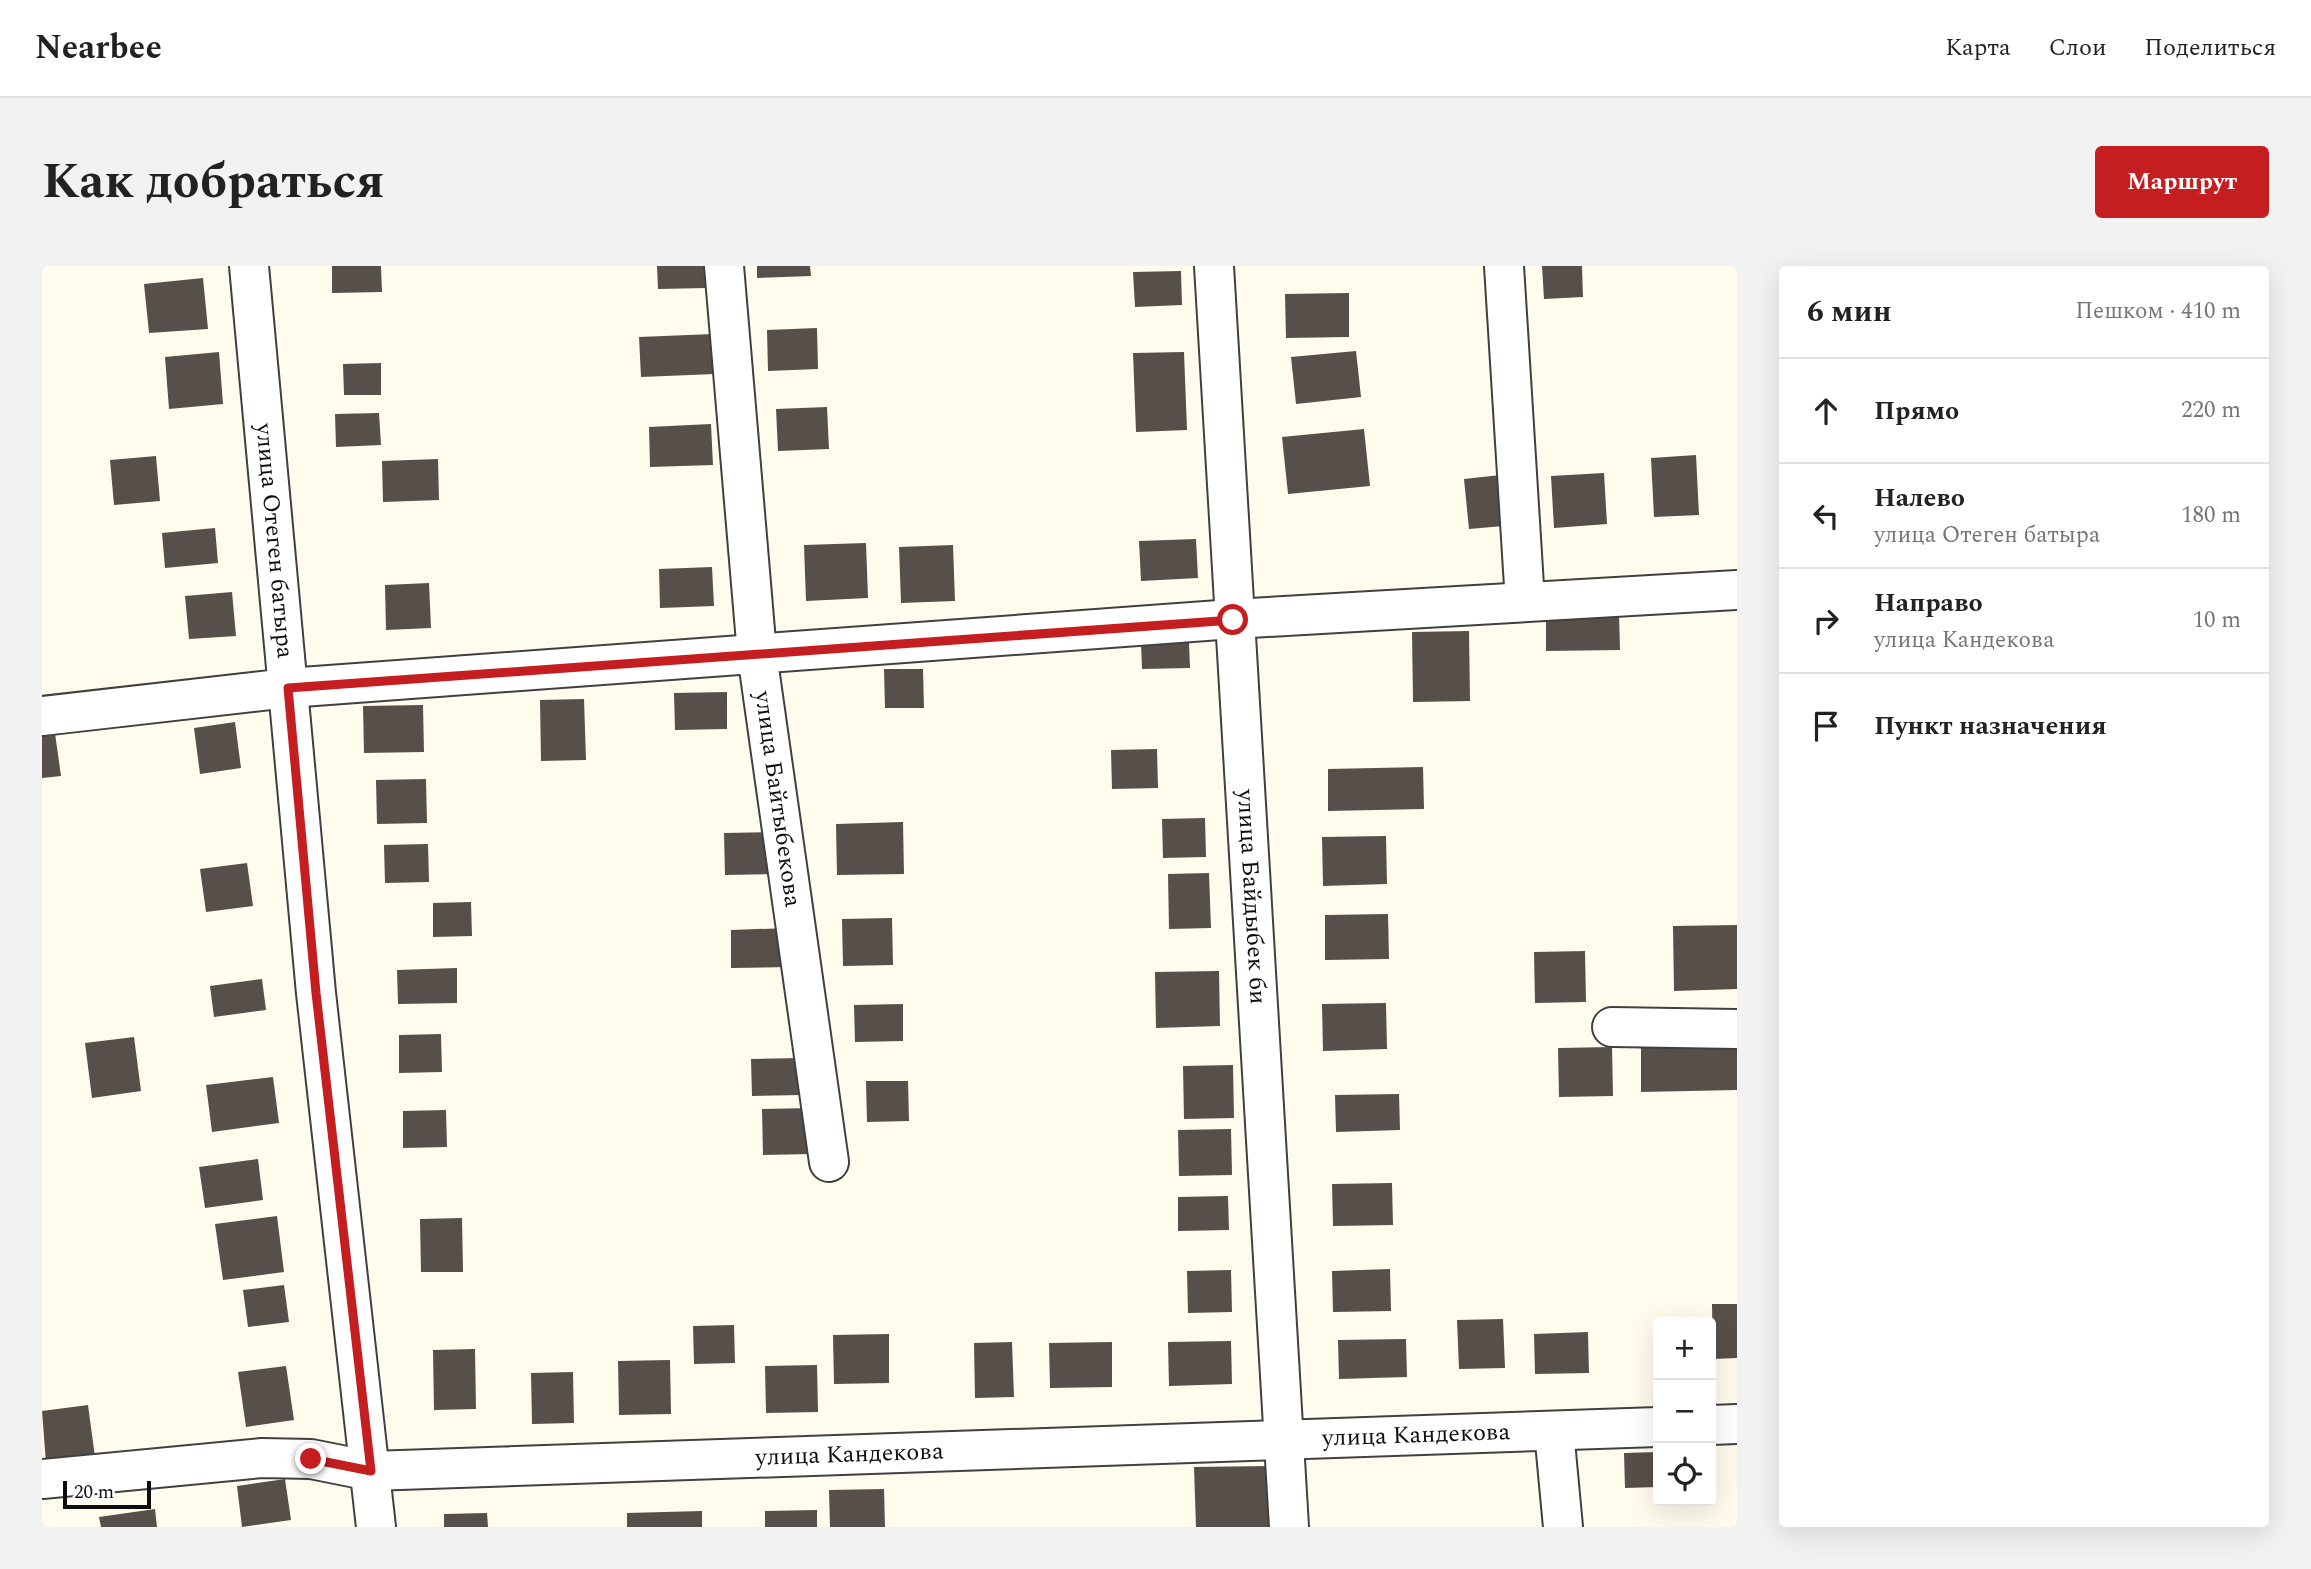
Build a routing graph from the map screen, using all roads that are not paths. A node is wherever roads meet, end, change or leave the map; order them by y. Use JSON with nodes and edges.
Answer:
{"nodes":[{"id":1,"x":248,"y":266,"type":"edge"},
{"id":2,"x":724,"y":266,"type":"edge"},
{"id":3,"x":1214,"y":266,"type":"edge"},
{"id":4,"x":1504,"y":266,"type":"edge"},
{"id":5,"x":1737,"y":590,"type":"edge"},
{"id":6,"x":1525,"y":602,"type":"junction"},
{"id":7,"x":1233,"y":620,"type":"junction"},
{"id":8,"x":757,"y":654,"type":"junction"},
{"id":9,"x":288,"y":688,"type":"junction"},
{"id":10,"x":42,"y":716,"type":"edge"},
{"id":11,"x":1612,"y":1027,"type":"dead end"},
{"id":12,"x":1737,"y":1030,"type":"edge"},
{"id":13,"x":830,"y":1161,"type":"dead end"},
{"id":14,"x":1737,"y":1424,"type":"edge"},
{"id":15,"x":1716,"y":1425,"type":"edge"},
{"id":16,"x":1653,"y":1427,"type":"edge"},
{"id":17,"x":1554,"y":1431,"type":"junction"},
{"id":18,"x":1285,"y":1442,"type":"junction"},
{"id":19,"x":371,"y":1471,"type":"junction"},
{"id":20,"x":42,"y":1479,"type":"edge"},
{"id":21,"x":376,"y":1527,"type":"edge"},
{"id":22,"x":1289,"y":1527,"type":"edge"},
{"id":23,"x":1563,"y":1527,"type":"edge"}],
"edges":[{"from":1,"to":9,"type":"street","name":"улица Отеген батыра"},
{"from":2,"to":8,"type":"street","name":"улица Байтыбекова"},
{"from":3,"to":7,"type":"street","name":"улица Байдыбек би"},
{"from":4,"to":6,"type":"street"},
{"from":5,"to":6,"type":"street"},
{"from":6,"to":7,"type":"street"},
{"from":7,"to":8,"type":"street"},
{"from":7,"to":18,"type":"street","name":"улица Байдыбек би"},
{"from":8,"to":9,"type":"street"},
{"from":8,"to":13,"type":"street","name":"улица Байтыбекова"},
{"from":9,"to":10,"type":"street"},
{"from":9,"to":19,"type":"street","name":"улица Отеген батыра"},
{"from":11,"to":12,"type":"street"},
{"from":14,"to":15,"type":"street"},
{"from":16,"to":17,"type":"street","name":"улица Кандекова"},
{"from":17,"to":18,"type":"street","name":"улица Кандекова"},
{"from":17,"to":23,"type":"street"},
{"from":18,"to":19,"type":"street","name":"улица Кандекова"},
{"from":18,"to":22,"type":"street","name":"улица Байдыбек би"},
{"from":19,"to":20,"type":"street","name":"улица Кандекова"},
{"from":19,"to":21,"type":"street","name":"улица Отеген батыра"}]}
